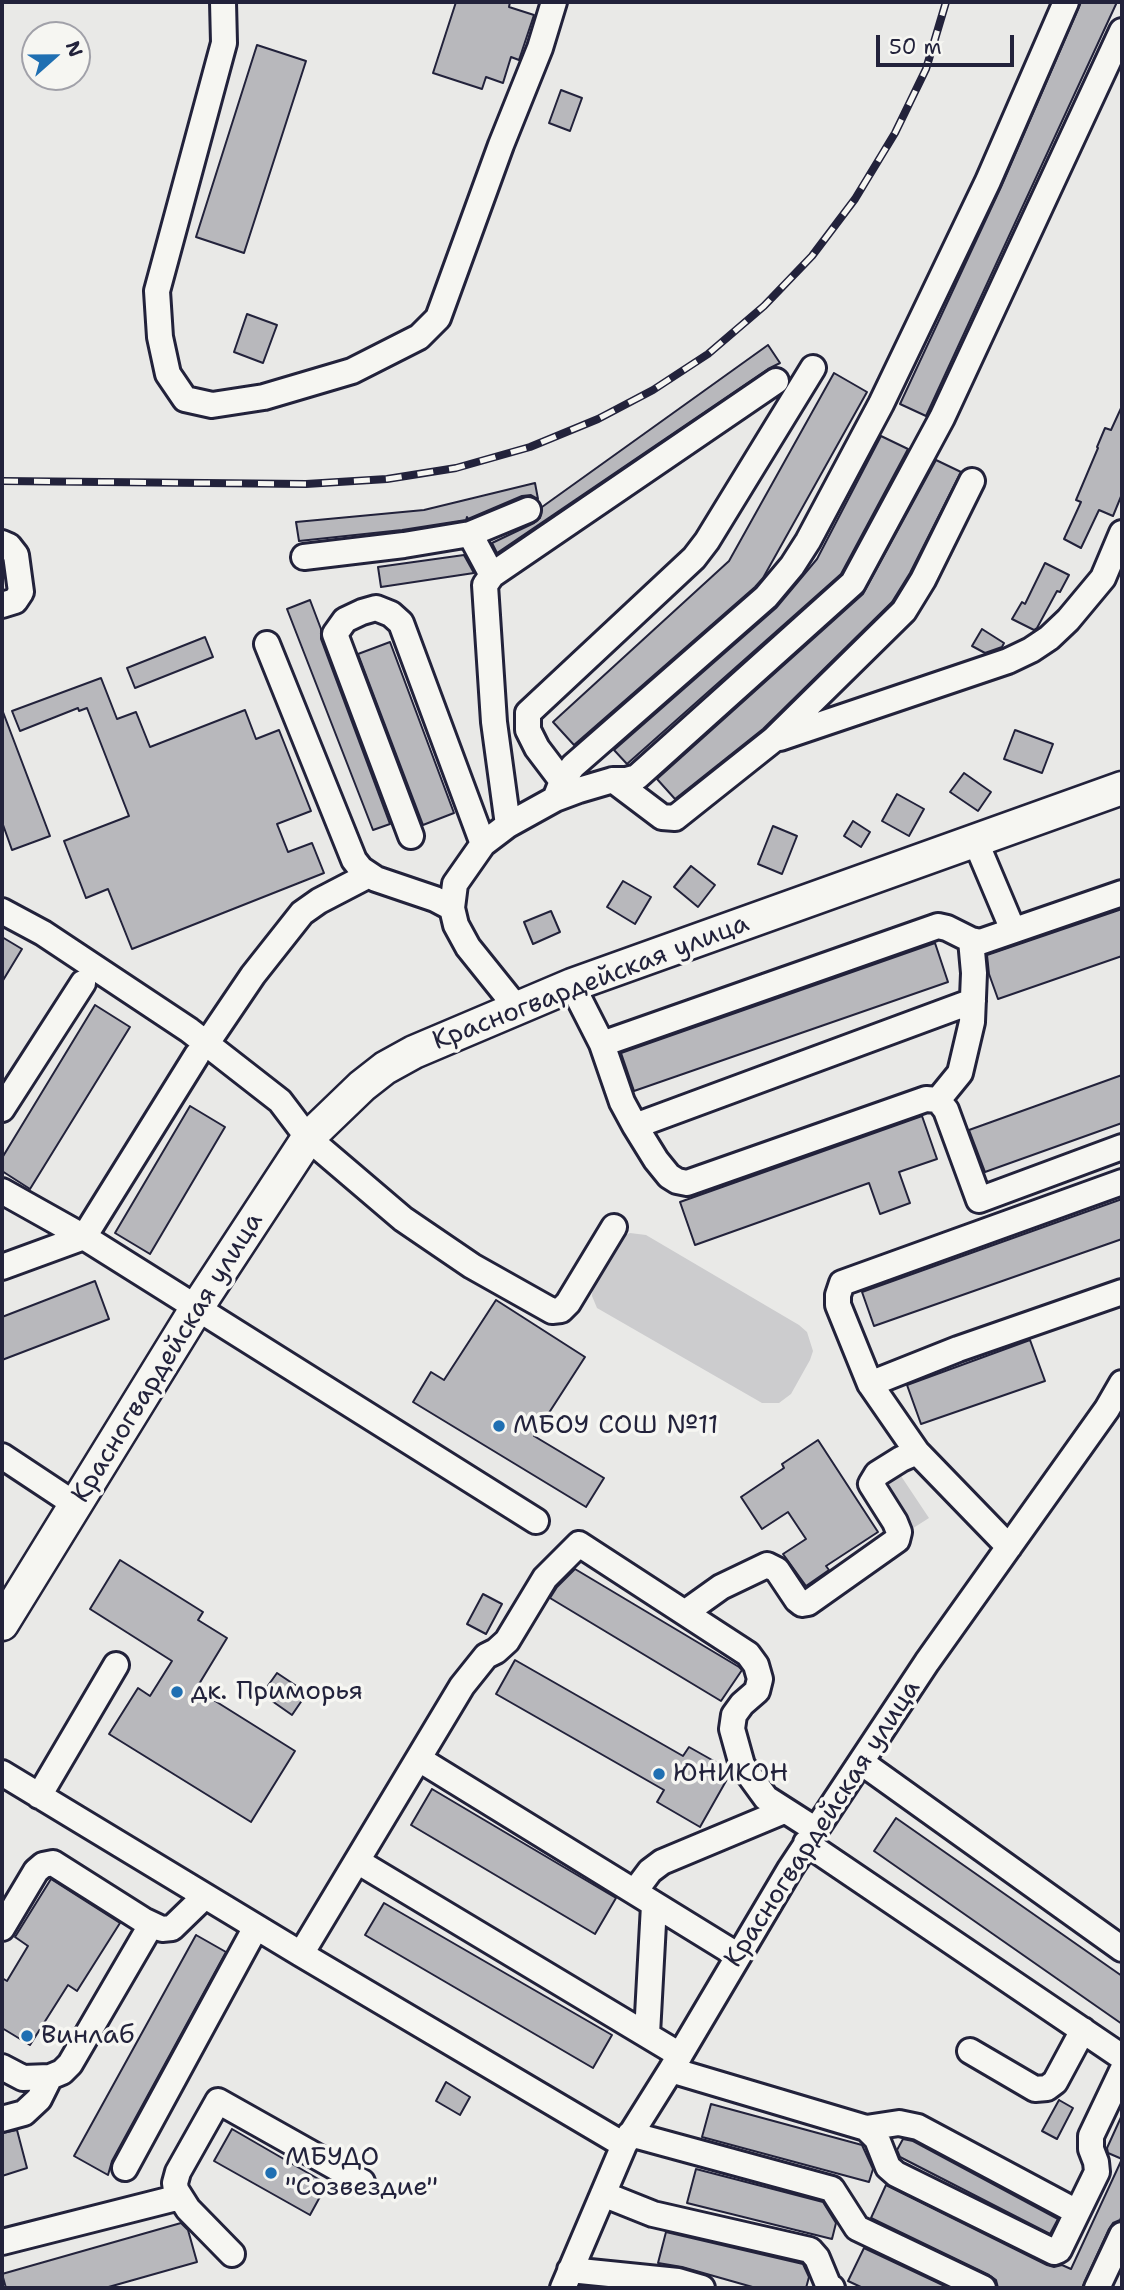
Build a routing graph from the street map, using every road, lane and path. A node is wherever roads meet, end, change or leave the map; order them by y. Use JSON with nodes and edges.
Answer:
{"nodes":[{"id":1,"x":223,"y":2,"type":"edge"},
{"id":2,"x":554,"y":2,"type":"edge"},
{"id":3,"x":1066,"y":2,"type":"edge"},
{"id":4,"x":1122,"y":31,"type":"edge"},
{"id":5,"x":813,"y":368,"type":"dead end"},
{"id":6,"x":776,"y":381,"type":"dead end"},
{"id":7,"x":972,"y":481,"type":"dead end"},
{"id":8,"x":528,"y":510,"type":"dead end"},
{"id":9,"x":1122,"y":533,"type":"edge"},
{"id":10,"x":470,"y":534,"type":"junction"},
{"id":11,"x":2,"y":543,"type":"edge"},
{"id":12,"x":304,"y":557,"type":"dead end"},
{"id":13,"x":492,"y":575,"type":"junction"},
{"id":14,"x":2,"y":605,"type":"edge"},
{"id":15,"x":267,"y":644,"type":"dead end"},
{"id":16,"x":773,"y":740,"type":"junction"},
{"id":17,"x":613,"y":780,"type":"junction"},
{"id":18,"x":1122,"y":788,"type":"edge"},
{"id":19,"x":558,"y":790,"type":"junction"},
{"id":20,"x":508,"y":825,"type":"junction"},
{"id":21,"x":411,"y":836,"type":"dead end"},
{"id":22,"x":975,"y":840,"type":"junction"},
{"id":23,"x":483,"y":844,"type":"junction"},
{"id":24,"x":369,"y":875,"type":"junction"},
{"id":25,"x":1122,"y":893,"type":"edge"},
{"id":26,"x":452,"y":908,"type":"junction"},
{"id":27,"x":2,"y":911,"type":"edge"},
{"id":28,"x":1013,"y":930,"type":"junction"},
{"id":29,"x":971,"y":940,"type":"junction"},
{"id":30,"x":83,"y":983,"type":"dead end"},
{"id":31,"x":572,"y":985,"type":"junction"},
{"id":32,"x":973,"y":1001,"type":"junction"},
{"id":33,"x":517,"y":1008,"type":"junction"},
{"id":34,"x":602,"y":1044,"type":"junction"},
{"id":35,"x":202,"y":1049,"type":"junction"},
{"id":36,"x":938,"y":1100,"type":"junction"},
{"id":37,"x":2,"y":1109,"type":"edge"},
{"id":38,"x":635,"y":1126,"type":"junction"},
{"id":39,"x":309,"y":1138,"type":"junction"},
{"id":40,"x":1122,"y":1147,"type":"edge"},
{"id":41,"x":1122,"y":1182,"type":"edge"},
{"id":42,"x":2,"y":1191,"type":"edge"},
{"id":43,"x":614,"y":1227,"type":"dead end"},
{"id":44,"x":84,"y":1237,"type":"junction"},
{"id":45,"x":2,"y":1267,"type":"edge"},
{"id":46,"x":1122,"y":1292,"type":"edge"},
{"id":47,"x":195,"y":1309,"type":"junction"},
{"id":48,"x":1122,"y":1382,"type":"edge"},
{"id":49,"x":870,"y":1384,"type":"junction"},
{"id":50,"x":1114,"y":1414,"type":"edge"},
{"id":51,"x":918,"y":1452,"type":"junction"},
{"id":52,"x":2,"y":1456,"type":"edge"},
{"id":53,"x":76,"y":1506,"type":"junction"},
{"id":54,"x":536,"y":1521,"type":"dead end"},
{"id":55,"x":1009,"y":1546,"type":"junction"},
{"id":56,"x":686,"y":1612,"type":"junction"},
{"id":57,"x":2,"y":1624,"type":"edge"},
{"id":58,"x":116,"y":1665,"type":"dead end"},
{"id":59,"x":419,"y":1759,"type":"junction"},
{"id":60,"x":862,"y":1762,"type":"junction"},
{"id":61,"x":2,"y":1773,"type":"edge"},
{"id":62,"x":38,"y":1796,"type":"junction"},
{"id":63,"x":784,"y":1811,"type":"junction"},
{"id":64,"x":811,"y":1837,"type":"junction"},
{"id":65,"x":357,"y":1861,"type":"junction"},
{"id":66,"x":205,"y":1896,"type":"junction"},
{"id":67,"x":645,"y":1898,"type":"junction"},
{"id":68,"x":151,"y":1925,"type":"junction"},
{"id":69,"x":256,"y":1927,"type":"junction"},
{"id":70,"x":2,"y":1928,"type":"edge"},
{"id":71,"x":1122,"y":1949,"type":"edge"},
{"id":72,"x":301,"y":1954,"type":"junction"},
{"id":73,"x":737,"y":1955,"type":"junction"},
{"id":74,"x":1083,"y":2031,"type":"junction"},
{"id":75,"x":647,"y":2034,"type":"junction"},
{"id":76,"x":970,"y":2051,"type":"dead end"},
{"id":77,"x":1122,"y":2057,"type":"edge"},
{"id":78,"x":676,"y":2063,"type":"junction"},
{"id":79,"x":2,"y":2067,"type":"edge"},
{"id":80,"x":1122,"y":2071,"type":"edge"},
{"id":81,"x":50,"y":2077,"type":"junction"},
{"id":82,"x":2,"y":2119,"type":"edge"},
{"id":83,"x":866,"y":2129,"type":"junction"},
{"id":84,"x":627,"y":2140,"type":"junction"},
{"id":85,"x":125,"y":2168,"type":"dead end"},
{"id":86,"x":362,"y":2182,"type":"dead end"},
{"id":87,"x":603,"y":2194,"type":"junction"},
{"id":88,"x":180,"y":2197,"type":"junction"},
{"id":89,"x":1077,"y":2212,"type":"junction"},
{"id":90,"x":1122,"y":2235,"type":"edge"},
{"id":91,"x":2,"y":2242,"type":"edge"},
{"id":92,"x":232,"y":2254,"type":"dead end"},
{"id":93,"x":566,"y":2279,"type":"edge"},
{"id":94,"x":702,"y":2288,"type":"edge"},
{"id":95,"x":832,"y":2288,"type":"edge"},
{"id":96,"x":983,"y":2288,"type":"edge"},
{"id":97,"x":1097,"y":2288,"type":"edge"}],
"edges":[{"from":1,"to":2,"type":"street"},
{"from":3,"to":19,"type":"street"},
{"from":4,"to":17,"type":"street"},
{"from":5,"to":19,"type":"street"},
{"from":6,"to":13,"type":"street"},
{"from":7,"to":16,"type":"street"},
{"from":8,"to":10,"type":"street"},
{"from":9,"to":16,"type":"street"},
{"from":10,"to":12,"type":"street"},
{"from":10,"to":13,"type":"street"},
{"from":11,"to":14,"type":"street"},
{"from":13,"to":20,"type":"street"},
{"from":15,"to":24,"type":"street"},
{"from":16,"to":17,"type":"street"},
{"from":17,"to":19,"type":"street"},
{"from":18,"to":22,"type":"main road","name":"Красногвардейская улица"},
{"from":19,"to":20,"type":"street"},
{"from":20,"to":23,"type":"street"},
{"from":21,"to":23,"type":"street"},
{"from":22,"to":28,"type":"street"},
{"from":22,"to":31,"type":"main road","name":"Красногвардейская улица"},
{"from":23,"to":26,"type":"street"},
{"from":24,"to":26,"type":"street"},
{"from":24,"to":35,"type":"street"},
{"from":25,"to":28,"type":"street"},
{"from":26,"to":33,"type":"street"},
{"from":27,"to":35,"type":"street"},
{"from":28,"to":29,"type":"street"},
{"from":29,"to":32,"type":"street"},
{"from":29,"to":34,"type":"street"},
{"from":30,"to":37,"type":"street"},
{"from":31,"to":33,"type":"main road","name":"Красногвардейская улица"},
{"from":31,"to":34,"type":"street"},
{"from":32,"to":36,"type":"street"},
{"from":32,"to":38,"type":"street"},
{"from":33,"to":39,"type":"main road","name":"Красногвардейская улица"},
{"from":34,"to":38,"type":"street"},
{"from":35,"to":39,"type":"street"},
{"from":35,"to":44,"type":"street"},
{"from":36,"to":38,"type":"street"},
{"from":36,"to":40,"type":"street"},
{"from":39,"to":43,"type":"street"},
{"from":39,"to":47,"type":"main road","name":"Красногвардейская улица"},
{"from":41,"to":49,"type":"street"},
{"from":42,"to":44,"type":"street"},
{"from":44,"to":45,"type":"street"},
{"from":44,"to":47,"type":"street"},
{"from":46,"to":49,"type":"street"},
{"from":47,"to":53,"type":"main road","name":"Красногвардейская улица"},
{"from":47,"to":54,"type":"street"},
{"from":48,"to":50,"type":"street","name":"Красногвардейская улица"},
{"from":49,"to":51,"type":"street"},
{"from":50,"to":55,"type":"street","name":"Красногвардейская улица"},
{"from":51,"to":55,"type":"street"},
{"from":51,"to":56,"type":"street"},
{"from":52,"to":53,"type":"street"},
{"from":53,"to":57,"type":"main road","name":"Красногвардейская улица"},
{"from":55,"to":60,"type":"street","name":"Красногвардейская улица"},
{"from":56,"to":59,"type":"street"},
{"from":56,"to":63,"type":"street"},
{"from":58,"to":62,"type":"street"},
{"from":59,"to":65,"type":"street"},
{"from":59,"to":67,"type":"street"},
{"from":60,"to":64,"type":"street","name":"Красногвардейская улица"},
{"from":60,"to":71,"type":"street"},
{"from":61,"to":62,"type":"street"},
{"from":62,"to":66,"type":"street"},
{"from":63,"to":64,"type":"street"},
{"from":63,"to":67,"type":"street"},
{"from":64,"to":73,"type":"street","name":"Красногвардейская улица"},
{"from":64,"to":74,"type":"street"},
{"from":65,"to":72,"type":"street"},
{"from":65,"to":75,"type":"street"},
{"from":66,"to":68,"type":"street"},
{"from":66,"to":69,"type":"street"},
{"from":67,"to":73,"type":"street"},
{"from":67,"to":75,"type":"street"},
{"from":68,"to":70,"type":"street"},
{"from":68,"to":81,"type":"street"},
{"from":69,"to":72,"type":"street"},
{"from":69,"to":85,"type":"street"},
{"from":72,"to":84,"type":"street"},
{"from":73,"to":78,"type":"street","name":"Красногвардейская улица"},
{"from":74,"to":76,"type":"street"},
{"from":74,"to":77,"type":"street"},
{"from":75,"to":78,"type":"street"},
{"from":78,"to":83,"type":"street"},
{"from":78,"to":84,"type":"street","name":"Красногвардейская улица"},
{"from":79,"to":81,"type":"street"},
{"from":80,"to":89,"type":"street"},
{"from":81,"to":82,"type":"street"},
{"from":83,"to":89,"type":"street"},
{"from":83,"to":89,"type":"street"},
{"from":84,"to":87,"type":"street","name":"Красногвардейская улица"},
{"from":84,"to":96,"type":"street"},
{"from":86,"to":88,"type":"street"},
{"from":87,"to":93,"type":"street","name":"Красногвардейская улица"},
{"from":87,"to":95,"type":"street"},
{"from":88,"to":91,"type":"street"},
{"from":88,"to":92,"type":"street"},
{"from":90,"to":97,"type":"street"},
{"from":93,"to":94,"type":"street"}]}
